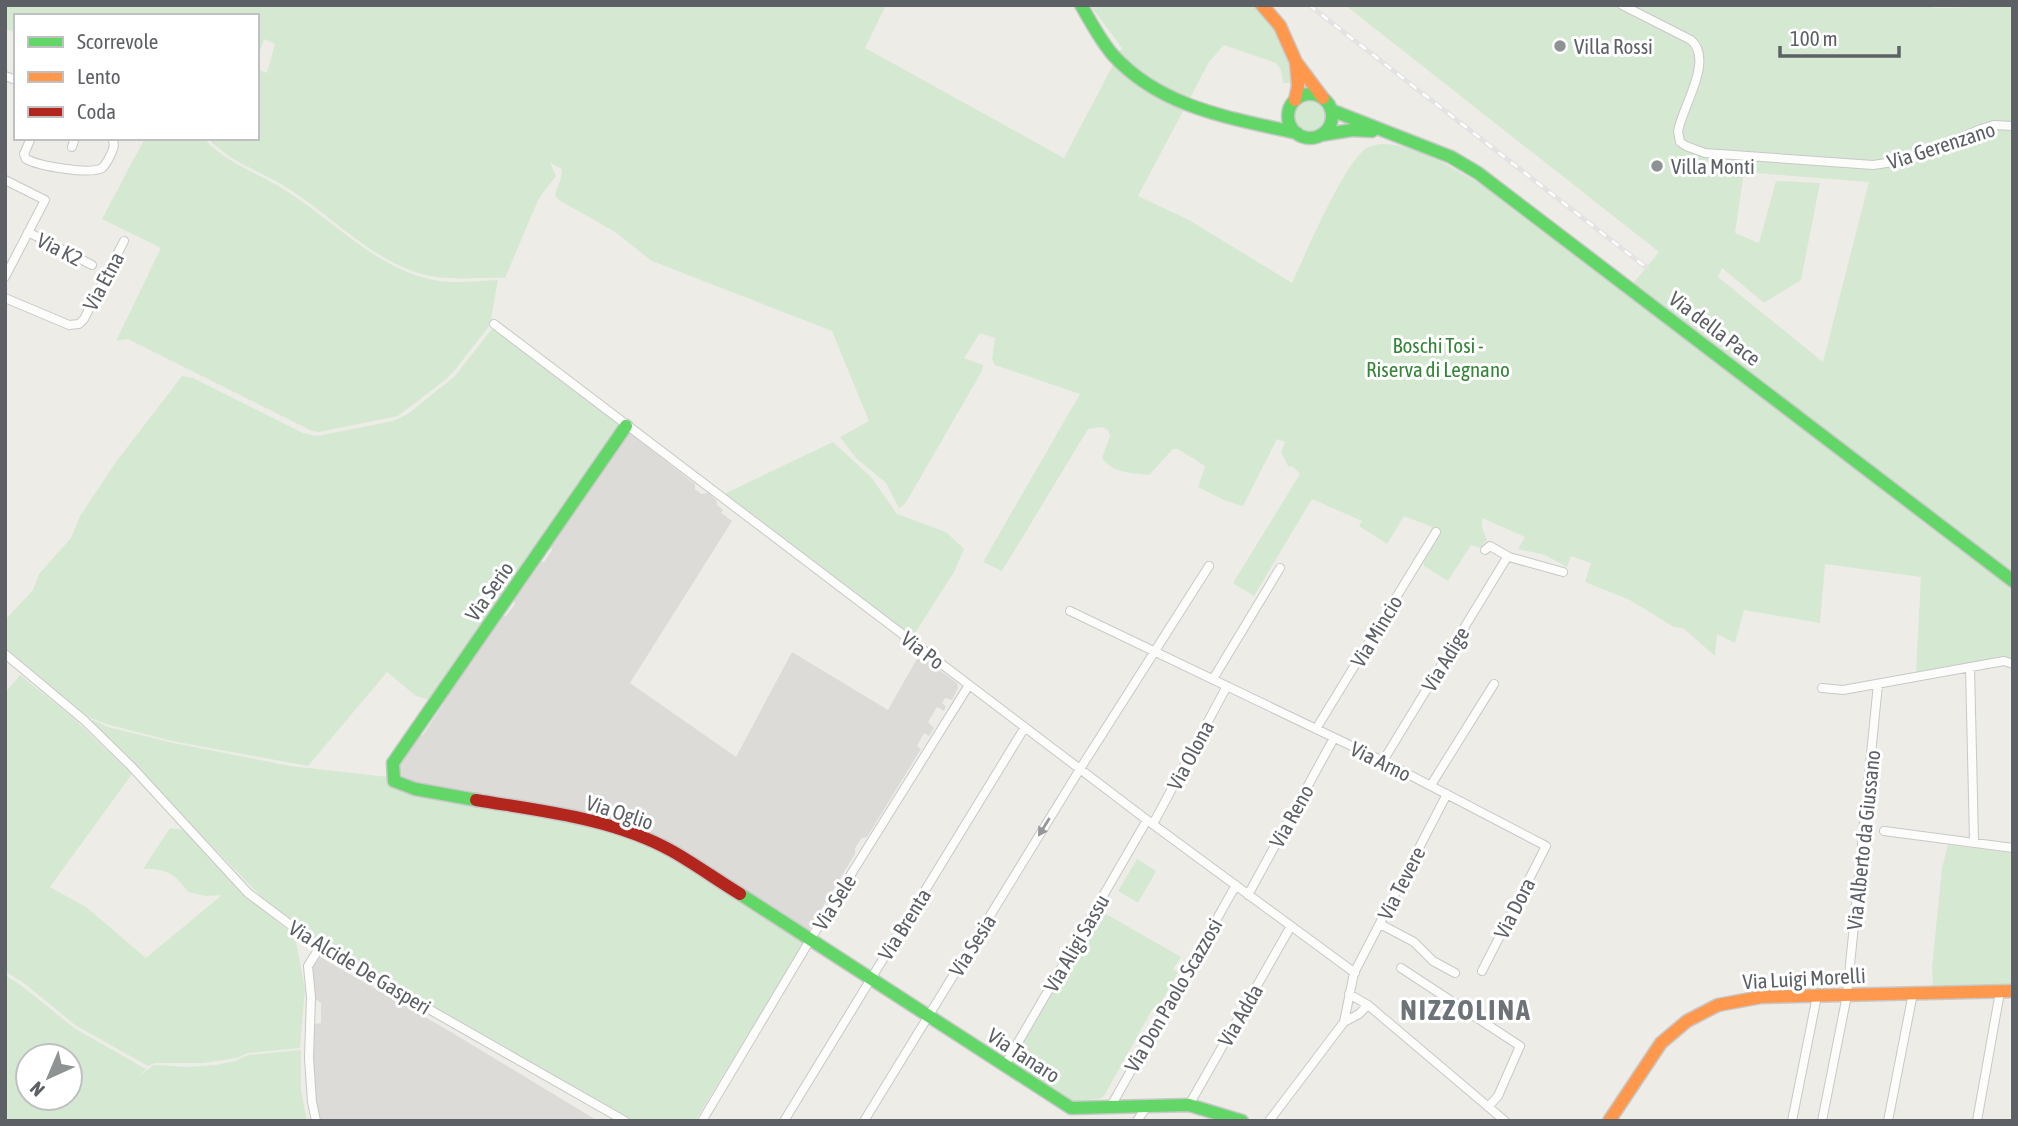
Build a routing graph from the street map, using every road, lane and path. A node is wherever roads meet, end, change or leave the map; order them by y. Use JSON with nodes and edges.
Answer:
{"nodes":[{"id":1,"x":1082,"y":5,"type":"edge"},
{"id":2,"x":1262,"y":5,"type":"edge"},
{"id":3,"x":1622,"y":5,"type":"edge"},
{"id":4,"x":1296,"y":62,"type":"junction"},
{"id":5,"x":1294,"y":100,"type":"junction"},
{"id":6,"x":1327,"y":104,"type":"junction"},
{"id":7,"x":1289,"y":113,"type":"junction"},
{"id":8,"x":1258,"y":123,"type":"junction"},
{"id":9,"x":2013,"y":126,"type":"edge"},
{"id":10,"x":1380,"y":131,"type":"junction"},
{"id":11,"x":1297,"y":133,"type":"junction"},
{"id":12,"x":1319,"y":136,"type":"junction"},
{"id":13,"x":30,"y":140,"type":"edge"},
{"id":14,"x":112,"y":140,"type":"edge"},
{"id":15,"x":5,"y":180,"type":"edge"},
{"id":16,"x":28,"y":232,"type":"junction"},
{"id":17,"x":124,"y":241,"type":"dead end"},
{"id":18,"x":92,"y":265,"type":"dead end"},
{"id":19,"x":5,"y":277,"type":"edge"},
{"id":20,"x":5,"y":298,"type":"edge"},
{"id":21,"x":494,"y":324,"type":"dead end"},
{"id":22,"x":626,"y":426,"type":"junction"},
{"id":23,"x":1436,"y":532,"type":"dead end"},
{"id":24,"x":1485,"y":550,"type":"dead end"},
{"id":25,"x":1509,"y":557,"type":"junction"},
{"id":26,"x":1209,"y":566,"type":"dead end"},
{"id":27,"x":1280,"y":568,"type":"dead end"},
{"id":28,"x":1563,"y":572,"type":"dead end"},
{"id":29,"x":2013,"y":581,"type":"edge"},
{"id":30,"x":1070,"y":611,"type":"dead end"},
{"id":31,"x":1156,"y":651,"type":"junction"},
{"id":32,"x":5,"y":654,"type":"edge"},
{"id":33,"x":2013,"y":664,"type":"edge"},
{"id":34,"x":1970,"y":667,"type":"junction"},
{"id":35,"x":1213,"y":679,"type":"junction"},
{"id":36,"x":1494,"y":684,"type":"dead end"},
{"id":37,"x":1878,"y":684,"type":"junction"},
{"id":38,"x":969,"y":685,"type":"junction"},
{"id":39,"x":1227,"y":686,"type":"junction"},
{"id":40,"x":1822,"y":688,"type":"dead end"},
{"id":41,"x":1025,"y":727,"type":"junction"},
{"id":42,"x":1316,"y":729,"type":"junction"},
{"id":43,"x":1334,"y":738,"type":"junction"},
{"id":44,"x":1383,"y":761,"type":"junction"},
{"id":45,"x":1080,"y":769,"type":"junction"},
{"id":46,"x":394,"y":781,"type":"joint"},
{"id":47,"x":1431,"y":785,"type":"junction"},
{"id":48,"x":1447,"y":793,"type":"junction"},
{"id":49,"x":1150,"y":822,"type":"junction"},
{"id":50,"x":1884,"y":831,"type":"dead end"},
{"id":51,"x":1974,"y":841,"type":"junction"},
{"id":52,"x":1546,"y":846,"type":"joint"},
{"id":53,"x":2013,"y":848,"type":"edge"},
{"id":54,"x":1236,"y":885,"type":"junction"},
{"id":55,"x":1248,"y":895,"type":"junction"},
{"id":56,"x":1380,"y":925,"type":"junction"},
{"id":57,"x":1292,"y":926,"type":"junction"},
{"id":58,"x":810,"y":940,"type":"junction"},
{"id":59,"x":320,"y":947,"type":"junction"},
{"id":60,"x":1401,"y":968,"type":"dead end"},
{"id":61,"x":1482,"y":971,"type":"dead end"},
{"id":62,"x":1355,"y":973,"type":"junction"},
{"id":63,"x":1455,"y":973,"type":"dead end"},
{"id":64,"x":870,"y":980,"type":"junction"},
{"id":65,"x":2007,"y":991,"type":"edge"},
{"id":66,"x":1913,"y":993,"type":"junction"},
{"id":67,"x":1349,"y":994,"type":"junction"},
{"id":68,"x":1847,"y":995,"type":"junction"},
{"id":69,"x":1817,"y":996,"type":"junction"},
{"id":70,"x":1347,"y":1004,"type":"junction"},
{"id":71,"x":1368,"y":1005,"type":"junction"},
{"id":72,"x":1359,"y":1014,"type":"junction"},
{"id":73,"x":928,"y":1016,"type":"junction"},
{"id":74,"x":1344,"y":1022,"type":"junction"},
{"id":75,"x":1004,"y":1065,"type":"junction"},
{"id":76,"x":1111,"y":1105,"type":"junction"},
{"id":77,"x":1148,"y":1105,"type":"junction"},
{"id":78,"x":1189,"y":1105,"type":"junction"},
{"id":79,"x":1488,"y":1107,"type":"junction"},
{"id":80,"x":316,"y":1121,"type":"edge"},
{"id":81,"x":625,"y":1121,"type":"edge"},
{"id":82,"x":702,"y":1121,"type":"edge"},
{"id":83,"x":784,"y":1121,"type":"edge"},
{"id":84,"x":864,"y":1121,"type":"edge"},
{"id":85,"x":1137,"y":1121,"type":"edge"},
{"id":86,"x":1242,"y":1121,"type":"edge"},
{"id":87,"x":1269,"y":1121,"type":"edge"},
{"id":88,"x":1505,"y":1121,"type":"edge"},
{"id":89,"x":1609,"y":1121,"type":"edge"},
{"id":90,"x":1792,"y":1121,"type":"edge"},
{"id":91,"x":1822,"y":1121,"type":"edge"},
{"id":92,"x":1888,"y":1121,"type":"edge"},
{"id":93,"x":1977,"y":1121,"type":"edge"}],
"edges":[{"from":1,"to":8,"type":"main road"},
{"from":2,"to":4,"type":"main road"},
{"from":3,"to":9,"type":"street","name":"Via Gerenzano"},
{"from":4,"to":5,"type":"main road"},
{"from":4,"to":6,"type":"main road"},
{"from":5,"to":6,"type":"main road"},
{"from":5,"to":7,"type":"main road"},
{"from":6,"to":10,"type":"main road","name":"Via della Pace"},
{"from":6,"to":12,"type":"main road"},
{"from":7,"to":8,"type":"main road"},
{"from":7,"to":11,"type":"main road"},
{"from":8,"to":11,"type":"main road"},
{"from":10,"to":12,"type":"main road","name":"Via della Pace"},
{"from":10,"to":29,"type":"main road","name":"Via della Pace"},
{"from":11,"to":12,"type":"main road"},
{"from":13,"to":14,"type":"street"},
{"from":15,"to":16,"type":"street","name":"Via K2"},
{"from":16,"to":18,"type":"street","name":"Via K2"},
{"from":16,"to":19,"type":"street","name":"Via K2"},
{"from":17,"to":20,"type":"street","name":"Via Etna"},
{"from":21,"to":22,"type":"street","name":"Via Po"},
{"from":22,"to":38,"type":"street","name":"Via Po"},
{"from":22,"to":46,"type":"main road","name":"Via Serio"},
{"from":23,"to":42,"type":"street","name":"Via Mincio"},
{"from":24,"to":25,"type":"street"},
{"from":25,"to":28,"type":"street"},
{"from":25,"to":44,"type":"street","name":"Via Adige"},
{"from":26,"to":31,"type":"street","name":"Via Sesia"},
{"from":27,"to":35,"type":"street"},
{"from":30,"to":31,"type":"street","name":"Via Arno"},
{"from":31,"to":35,"type":"street","name":"Via Arno"},
{"from":31,"to":45,"type":"street","name":"Via Sesia"},
{"from":32,"to":59,"type":"street","name":"Via Alcide De Gasperi"},
{"from":33,"to":34,"type":"street"},
{"from":34,"to":37,"type":"street"},
{"from":34,"to":51,"type":"street"},
{"from":35,"to":39,"type":"street","name":"Via Arno"},
{"from":36,"to":47,"type":"street"},
{"from":37,"to":40,"type":"street"},
{"from":37,"to":68,"type":"street","name":"Via Alberto da Giussano"},
{"from":38,"to":41,"type":"street","name":"Via Po"},
{"from":38,"to":58,"type":"street","name":"Via Sele"},
{"from":39,"to":42,"type":"street","name":"Via Arno"},
{"from":39,"to":49,"type":"street","name":"Via Olona"},
{"from":41,"to":45,"type":"street","name":"Via Po"},
{"from":41,"to":64,"type":"street","name":"Via Brenta"},
{"from":42,"to":43,"type":"street","name":"Via Arno"},
{"from":43,"to":44,"type":"street","name":"Via Arno"},
{"from":43,"to":55,"type":"street","name":"Via Reno"},
{"from":44,"to":47,"type":"street","name":"Via Arno"},
{"from":45,"to":49,"type":"street","name":"Via Po"},
{"from":45,"to":73,"type":"street","name":"Via Sesia","one_way":true},
{"from":46,"to":58,"type":"main road","name":"Via Oglio"},
{"from":47,"to":48,"type":"street","name":"Via Arno"},
{"from":48,"to":52,"type":"street","name":"Via Arno"},
{"from":48,"to":56,"type":"street","name":"Via Tevere"},
{"from":49,"to":54,"type":"street","name":"Via Po"},
{"from":49,"to":75,"type":"street","name":"Via Aligi Sassu"},
{"from":50,"to":51,"type":"street"},
{"from":51,"to":53,"type":"street"},
{"from":52,"to":61,"type":"street","name":"Via Dora"},
{"from":54,"to":55,"type":"street","name":"Via Po"},
{"from":54,"to":76,"type":"street","name":"Via Don Paolo Scazzosi"},
{"from":55,"to":57,"type":"street","name":"Via Po"},
{"from":56,"to":62,"type":"street","name":"Via Tevere"},
{"from":56,"to":63,"type":"street"},
{"from":57,"to":62,"type":"street","name":"Via Po"},
{"from":57,"to":78,"type":"street","name":"Via Adda"},
{"from":58,"to":64,"type":"main road","name":"Via Tanaro"},
{"from":58,"to":82,"type":"street","name":"Via Sele"},
{"from":59,"to":80,"type":"street"},
{"from":59,"to":81,"type":"street","name":"Via Alcide De Gasperi"},
{"from":60,"to":79,"type":"street"},
{"from":62,"to":67,"type":"street","name":"Via Tevere"},
{"from":64,"to":73,"type":"main road","name":"Via Tanaro"},
{"from":64,"to":83,"type":"street","name":"Via Brenta"},
{"from":65,"to":66,"type":"main road","name":"Via Luigi Morelli"},
{"from":65,"to":93,"type":"street"},
{"from":66,"to":68,"type":"main road","name":"Via Luigi Morelli"},
{"from":66,"to":92,"type":"street"},
{"from":67,"to":70,"type":"street","name":"Via Tevere"},
{"from":67,"to":71,"type":"street"},
{"from":68,"to":69,"type":"main road","name":"Via Luigi Morelli"},
{"from":68,"to":91,"type":"street","name":"Via Alberto da Giussano"},
{"from":69,"to":89,"type":"main road","name":"Via Luigi Morelli"},
{"from":69,"to":90,"type":"street"},
{"from":70,"to":72,"type":"street"},
{"from":70,"to":74,"type":"street","name":"Via Tevere"},
{"from":71,"to":72,"type":"street"},
{"from":71,"to":79,"type":"street"},
{"from":72,"to":74,"type":"street"},
{"from":73,"to":75,"type":"main road","name":"Via Tanaro"},
{"from":73,"to":84,"type":"street","name":"Via Sesia"},
{"from":74,"to":87,"type":"street"},
{"from":75,"to":76,"type":"main road","name":"Via Tanaro"},
{"from":76,"to":77,"type":"main road","name":"Via Tanaro"},
{"from":77,"to":78,"type":"main road","name":"Via Tanaro"},
{"from":77,"to":85,"type":"street"},
{"from":78,"to":86,"type":"main road","name":"Via Tanaro"},
{"from":79,"to":88,"type":"street"}]}
